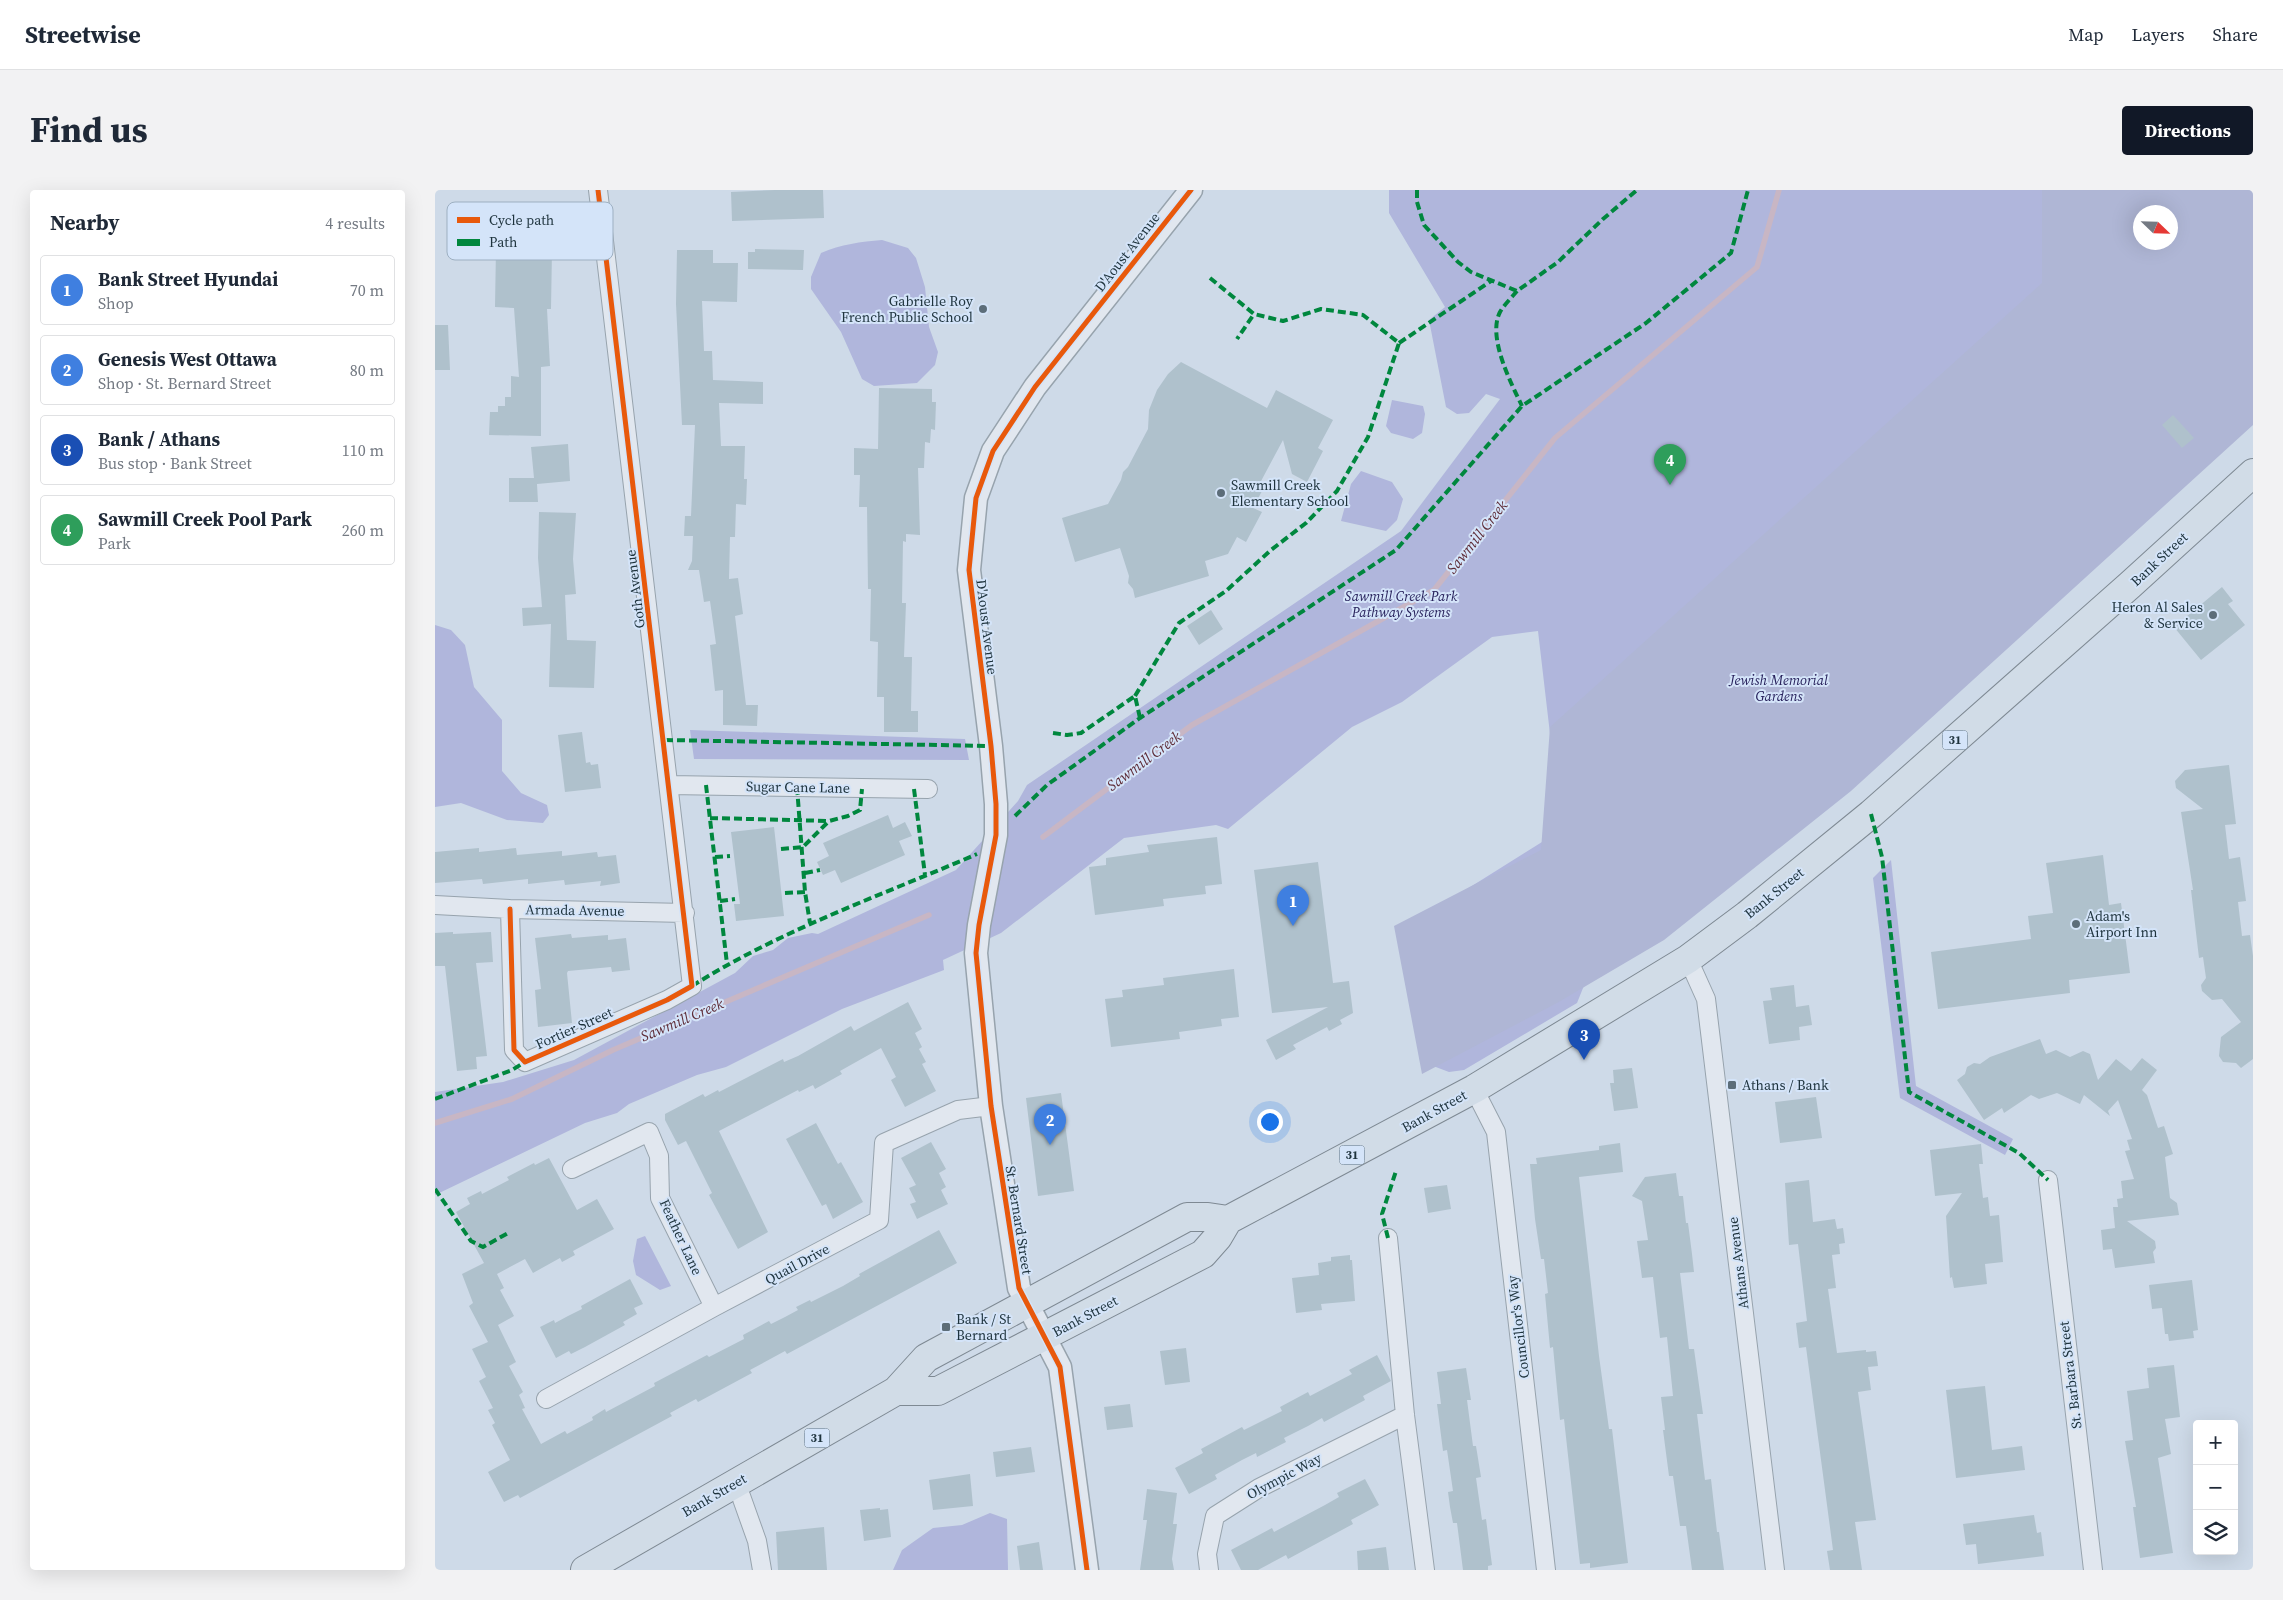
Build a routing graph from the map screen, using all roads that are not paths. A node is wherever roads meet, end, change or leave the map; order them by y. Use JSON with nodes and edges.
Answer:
{"nodes":[{"id":1,"x":1191,"y":190,"type":"edge"},
{"id":2,"x":605,"y":260,"type":"edge"},
{"id":3,"x":2253,"y":473,"type":"edge"},
{"id":4,"x":669,"y":785,"type":"junction"},
{"id":5,"x":928,"y":789,"type":"dead end"},
{"id":6,"x":435,"y":905,"type":"edge"},
{"id":7,"x":510,"y":909,"type":"junction"},
{"id":8,"x":685,"y":913,"type":"junction"},
{"id":9,"x":976,"y":953,"type":"joint"},
{"id":10,"x":1688,"y":959,"type":"junction"},
{"id":11,"x":692,"y":986,"type":"joint"},
{"id":12,"x":1474,"y":1089,"type":"junction"},
{"id":13,"x":991,"y":1106,"type":"junction"},
{"id":14,"x":572,"y":1169,"type":"dead end"},
{"id":15,"x":2048,"y":1180,"type":"dead end"},
{"id":16,"x":1229,"y":1220,"type":"junction"},
{"id":17,"x":1388,"y":1238,"type":"dead end"},
{"id":18,"x":1028,"y":1305,"type":"junction"},
{"id":19,"x":714,"y":1307,"type":"junction"},
{"id":20,"x":1044,"y":1337,"type":"junction"},
{"id":21,"x":896,"y":1391,"type":"junction"},
{"id":22,"x":547,"y":1399,"type":"dead end"},
{"id":23,"x":1405,"y":1415,"type":"junction"},
{"id":24,"x":737,"y":1482,"type":"junction"},
{"id":25,"x":585,"y":1570,"type":"edge"},
{"id":26,"x":762,"y":1570,"type":"edge"},
{"id":27,"x":1087,"y":1570,"type":"edge"},
{"id":28,"x":1209,"y":1570,"type":"edge"},
{"id":29,"x":1425,"y":1570,"type":"edge"},
{"id":30,"x":1546,"y":1570,"type":"edge"},
{"id":31,"x":1775,"y":1570,"type":"edge"},
{"id":32,"x":2093,"y":1570,"type":"edge"}],
"edges":[{"from":1,"to":9,"type":"street","name":"D'Aoust Avenue"},
{"from":2,"to":4,"type":"street","name":"Goth Avenue"},
{"from":3,"to":10,"type":"main road","name":"Bank Street","number":"31"},
{"from":4,"to":5,"type":"street","name":"Sugar Cane Lane"},
{"from":4,"to":8,"type":"street","name":"Goth Avenue"},
{"from":6,"to":7,"type":"street","name":"Armada Avenue"},
{"from":7,"to":8,"type":"street","name":"Armada Avenue"},
{"from":7,"to":11,"type":"street","name":"Fortier Street"},
{"from":8,"to":11,"type":"street","name":"Goth Avenue"},
{"from":9,"to":13,"type":"street","name":"St. Bernard Street"},
{"from":10,"to":12,"type":"main road","name":"Bank Street","number":"31"},
{"from":10,"to":31,"type":"street","name":"Athans Avenue"},
{"from":12,"to":16,"type":"main road","name":"Bank Street","number":"31"},
{"from":12,"to":30,"type":"street","name":"Councillor's Way"},
{"from":13,"to":18,"type":"street","name":"St. Bernard Street"},
{"from":13,"to":19,"type":"street","name":"Quail Drive"},
{"from":14,"to":19,"type":"street","name":"Feather Lane"},
{"from":15,"to":32,"type":"street","name":"St. Barbara Street"},
{"from":16,"to":18,"type":"main road","name":"Bank Street","number":"31"},
{"from":16,"to":20,"type":"main road","name":"Bank Street","number":"31"},
{"from":17,"to":23,"type":"street"},
{"from":18,"to":20,"type":"street","name":"St. Bernard Street"},
{"from":18,"to":21,"type":"main road","name":"Bank Street","number":"31"},
{"from":19,"to":22,"type":"street","name":"Quail Drive"},
{"from":20,"to":21,"type":"main road","name":"Bank Street","number":"31"},
{"from":20,"to":27,"type":"street","name":"St. Bernard Street"},
{"from":21,"to":24,"type":"main road","name":"Bank Street","number":"31"},
{"from":23,"to":28,"type":"street","name":"Olympic Way"},
{"from":23,"to":29,"type":"street"},
{"from":24,"to":25,"type":"main road","name":"Bank Street","number":"31"},
{"from":24,"to":26,"type":"street"}]}
